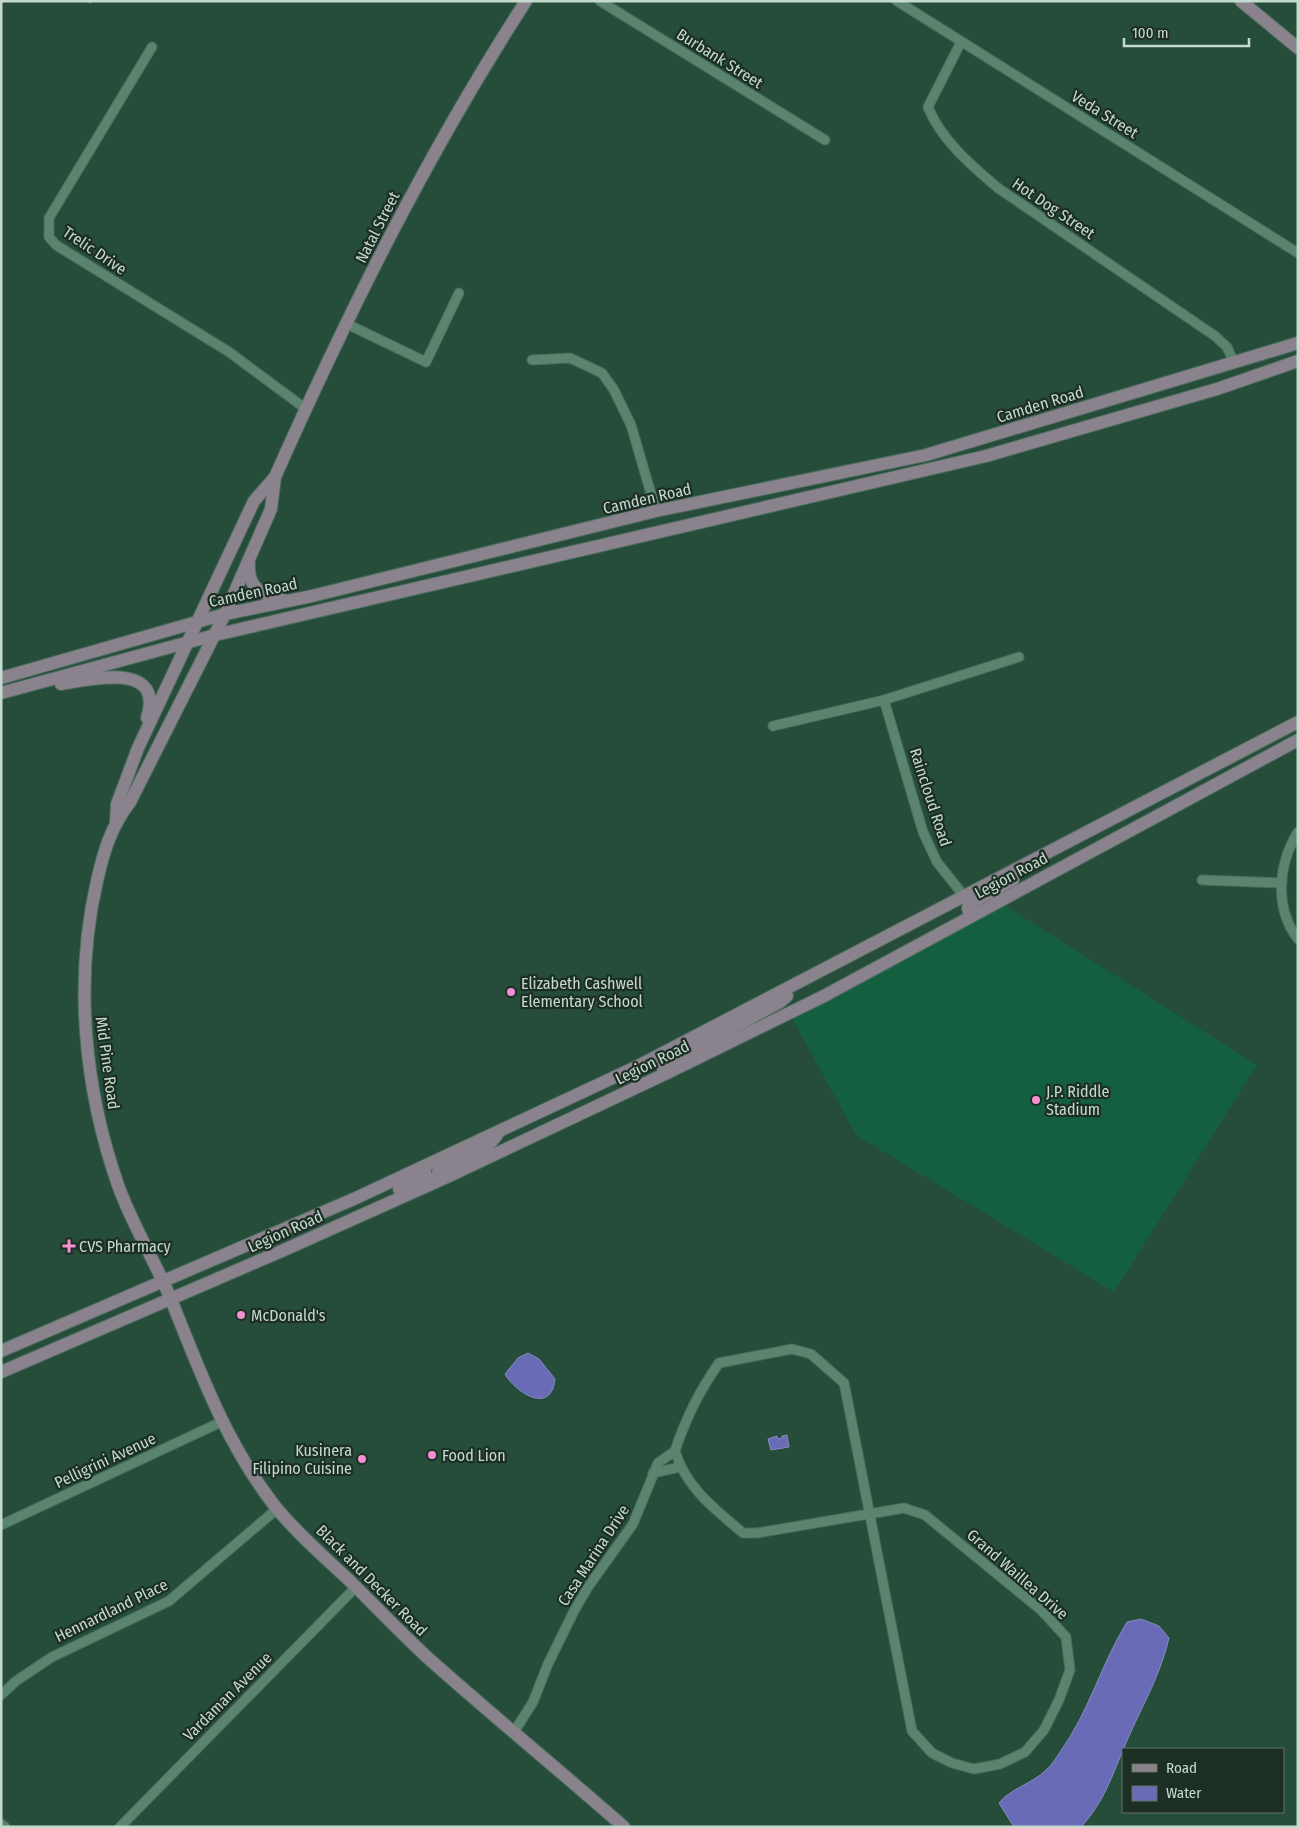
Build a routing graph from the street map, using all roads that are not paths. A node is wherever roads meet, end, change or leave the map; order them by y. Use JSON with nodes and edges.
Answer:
{"nodes":[{"id":1,"x":526,"y":1,"type":"edge"},
{"id":2,"x":600,"y":1,"type":"edge"},
{"id":3,"x":897,"y":1,"type":"edge"},
{"id":4,"x":1241,"y":1,"type":"edge"},
{"id":5,"x":961,"y":42,"type":"junction"},
{"id":6,"x":152,"y":46,"type":"dead end"},
{"id":7,"x":1298,"y":48,"type":"edge"},
{"id":8,"x":825,"y":140,"type":"dead end"},
{"id":9,"x":1298,"y":253,"type":"edge"},
{"id":10,"x":459,"y":292,"type":"dead end"},
{"id":11,"x":347,"y":324,"type":"junction"},
{"id":12,"x":1298,"y":343,"type":"edge"},
{"id":13,"x":532,"y":360,"type":"dead end"},
{"id":14,"x":1298,"y":361,"type":"edge"},
{"id":15,"x":1234,"y":363,"type":"junction"},
{"id":16,"x":306,"y":409,"type":"junction"},
{"id":17,"x":275,"y":477,"type":"junction"},
{"id":18,"x":656,"y":511,"type":"junction"},
{"id":19,"x":250,"y":557,"type":"junction"},
{"id":20,"x":289,"y":601,"type":"junction"},
{"id":21,"x":225,"y":614,"type":"junction"},
{"id":22,"x":199,"y":621,"type":"junction"},
{"id":23,"x":215,"y":635,"type":"junction"},
{"id":24,"x":189,"y":642,"type":"junction"},
{"id":25,"x":1019,"y":657,"type":"dead end"},
{"id":26,"x":1,"y":678,"type":"edge"},
{"id":27,"x":1,"y":693,"type":"edge"},
{"id":28,"x":884,"y":700,"type":"junction"},
{"id":29,"x":1298,"y":722,"type":"edge"},
{"id":30,"x":773,"y":726,"type":"dead end"},
{"id":31,"x":1298,"y":729,"type":"edge"},
{"id":32,"x":1298,"y":740,"type":"edge"},
{"id":33,"x":138,"y":748,"type":"junction"},
{"id":34,"x":1167,"y":810,"type":"junction"},
{"id":35,"x":116,"y":821,"type":"junction"},
{"id":36,"x":1087,"y":831,"type":"junction"},
{"id":37,"x":1298,"y":832,"type":"edge"},
{"id":38,"x":1202,"y":880,"type":"dead end"},
{"id":39,"x":1282,"y":883,"type":"junction"},
{"id":40,"x":964,"y":896,"type":"junction"},
{"id":41,"x":970,"y":916,"type":"junction"},
{"id":42,"x":1298,"y":939,"type":"edge"},
{"id":43,"x":805,"y":979,"type":"junction"},
{"id":44,"x":648,"y":1061,"type":"junction"},
{"id":45,"x":667,"y":1073,"type":"junction"},
{"id":46,"x":500,"y":1131,"type":"junction"},
{"id":47,"x":530,"y":1138,"type":"junction"},
{"id":48,"x":425,"y":1166,"type":"junction"},
{"id":49,"x":435,"y":1182,"type":"junction"},
{"id":50,"x":321,"y":1233,"type":"junction"},
{"id":51,"x":162,"y":1280,"type":"junction"},
{"id":52,"x":171,"y":1298,"type":"junction"},
{"id":53,"x":1,"y":1351,"type":"edge"},
{"id":54,"x":1,"y":1372,"type":"edge"},
{"id":55,"x":221,"y":1422,"type":"junction"},
{"id":56,"x":675,"y":1451,"type":"junction"},
{"id":57,"x":665,"y":1456,"type":"junction"},
{"id":58,"x":680,"y":1467,"type":"junction"},
{"id":59,"x":667,"y":1471,"type":"junction"},
{"id":60,"x":654,"y":1473,"type":"junction"},
{"id":61,"x":277,"y":1508,"type":"junction"},
{"id":62,"x":869,"y":1514,"type":"junction"},
{"id":63,"x":1,"y":1525,"type":"edge"},
{"id":64,"x":356,"y":1587,"type":"junction"},
{"id":65,"x":1,"y":1695,"type":"edge"},
{"id":66,"x":514,"y":1732,"type":"junction"},
{"id":67,"x":1,"y":1824,"type":"edge"},
{"id":68,"x":5,"y":1827,"type":"edge"},
{"id":69,"x":120,"y":1827,"type":"edge"},
{"id":70,"x":624,"y":1827,"type":"edge"}],
"edges":[{"from":1,"to":11,"type":"main road","name":"Natal Street"},
{"from":2,"to":8,"type":"street","name":"Burbank Street"},
{"from":3,"to":5,"type":"street","name":"Veda Street"},
{"from":4,"to":7,"type":"main road"},
{"from":5,"to":9,"type":"street","name":"Veda Street"},
{"from":5,"to":15,"type":"street","name":"Hot Dog Street"},
{"from":6,"to":16,"type":"street","name":"Trelic Drive"},
{"from":10,"to":11,"type":"street"},
{"from":11,"to":16,"type":"main road","name":"Natal Street"},
{"from":12,"to":15,"type":"main road","name":"Camden Road"},
{"from":13,"to":18,"type":"street"},
{"from":14,"to":23,"type":"main road","name":"Camden Road"},
{"from":15,"to":18,"type":"main road","name":"Camden Road"},
{"from":16,"to":17,"type":"main road","name":"Natal Street"},
{"from":17,"to":19,"type":"main road","name":"Natal Street"},
{"from":17,"to":22,"type":"main road","name":"Natal Street"},
{"from":18,"to":20,"type":"main road","name":"Camden Road"},
{"from":19,"to":20,"type":"main road"},
{"from":19,"to":21,"type":"main road","name":"Natal Street"},
{"from":20,"to":21,"type":"main road","name":"Camden Road"},
{"from":21,"to":22,"type":"main road","name":"Camden Road"},
{"from":21,"to":23,"type":"main road","name":"Natal Street"},
{"from":22,"to":24,"type":"main road","name":"Natal Street"},
{"from":22,"to":26,"type":"main road","name":"Camden Road"},
{"from":23,"to":24,"type":"main road","name":"Camden Road"},
{"from":23,"to":35,"type":"main road","name":"Mid Pine Road"},
{"from":24,"to":27,"type":"main road","name":"Camden Road"},
{"from":24,"to":33,"type":"main road","name":"Mid Pine Road"},
{"from":25,"to":28,"type":"street"},
{"from":27,"to":33,"type":"main road"},
{"from":28,"to":30,"type":"street"},
{"from":28,"to":40,"type":"street","name":"Raincloud Road"},
{"from":29,"to":36,"type":"main road","name":"Legion Road"},
{"from":31,"to":34,"type":"main road"},
{"from":32,"to":34,"type":"main road","name":"Legion Road"},
{"from":33,"to":35,"type":"main road","name":"Mid Pine Road"},
{"from":34,"to":41,"type":"main road","name":"Legion Road"},
{"from":35,"to":51,"type":"main road","name":"Mid Pine Road"},
{"from":36,"to":40,"type":"main road","name":"Legion Road"},
{"from":36,"to":41,"type":"main road"},
{"from":37,"to":39,"type":"street"},
{"from":38,"to":39,"type":"street"},
{"from":39,"to":42,"type":"street"},
{"from":40,"to":43,"type":"main road","name":"Legion Road"},
{"from":41,"to":45,"type":"main road","name":"Legion Road"},
{"from":43,"to":44,"type":"main road","name":"Legion Road"},
{"from":43,"to":45,"type":"main road"},
{"from":44,"to":46,"type":"main road","name":"Legion Road"},
{"from":44,"to":47,"type":"main road"},
{"from":45,"to":47,"type":"main road","name":"Legion Road"},
{"from":46,"to":48,"type":"main road","name":"Legion Road"},
{"from":46,"to":49,"type":"main road"},
{"from":47,"to":49,"type":"main road","name":"Legion Road"},
{"from":48,"to":50,"type":"main road"},
{"from":48,"to":51,"type":"main road","name":"Legion Road"},
{"from":49,"to":50,"type":"main road","name":"Legion Road"},
{"from":50,"to":52,"type":"main road","name":"Legion Road"},
{"from":51,"to":52,"type":"main road","name":"Mid Pine Road"},
{"from":51,"to":53,"type":"main road","name":"Legion Road"},
{"from":52,"to":54,"type":"main road","name":"Legion Road"},
{"from":52,"to":55,"type":"main road","name":"Black and Decker Road"},
{"from":55,"to":61,"type":"main road","name":"Black and Decker Road"},
{"from":55,"to":63,"type":"street","name":"Pelligrini Avenue"},
{"from":56,"to":57,"type":"street"},
{"from":56,"to":58,"type":"street","name":"Grand Waillea Drive"},
{"from":56,"to":62,"type":"street","name":"Grand Waillea Drive"},
{"from":57,"to":59,"type":"street"},
{"from":57,"to":60,"type":"street","name":"Casa Marina Drive"},
{"from":58,"to":59,"type":"street"},
{"from":58,"to":62,"type":"street","name":"Grand Waillea Drive"},
{"from":59,"to":60,"type":"street"},
{"from":60,"to":66,"type":"street","name":"Casa Marina Drive"},
{"from":61,"to":64,"type":"main road","name":"Black and Decker Road"},
{"from":61,"to":65,"type":"street","name":"Hennardland Place"},
{"from":62,"to":62,"type":"street","name":"Grand Waillea Drive"},
{"from":64,"to":66,"type":"main road","name":"Black and Decker Road"},
{"from":64,"to":69,"type":"street","name":"Vardaman Avenue"},
{"from":66,"to":70,"type":"main road","name":"Black and Decker Road"},
{"from":67,"to":68,"type":"street"}]}
